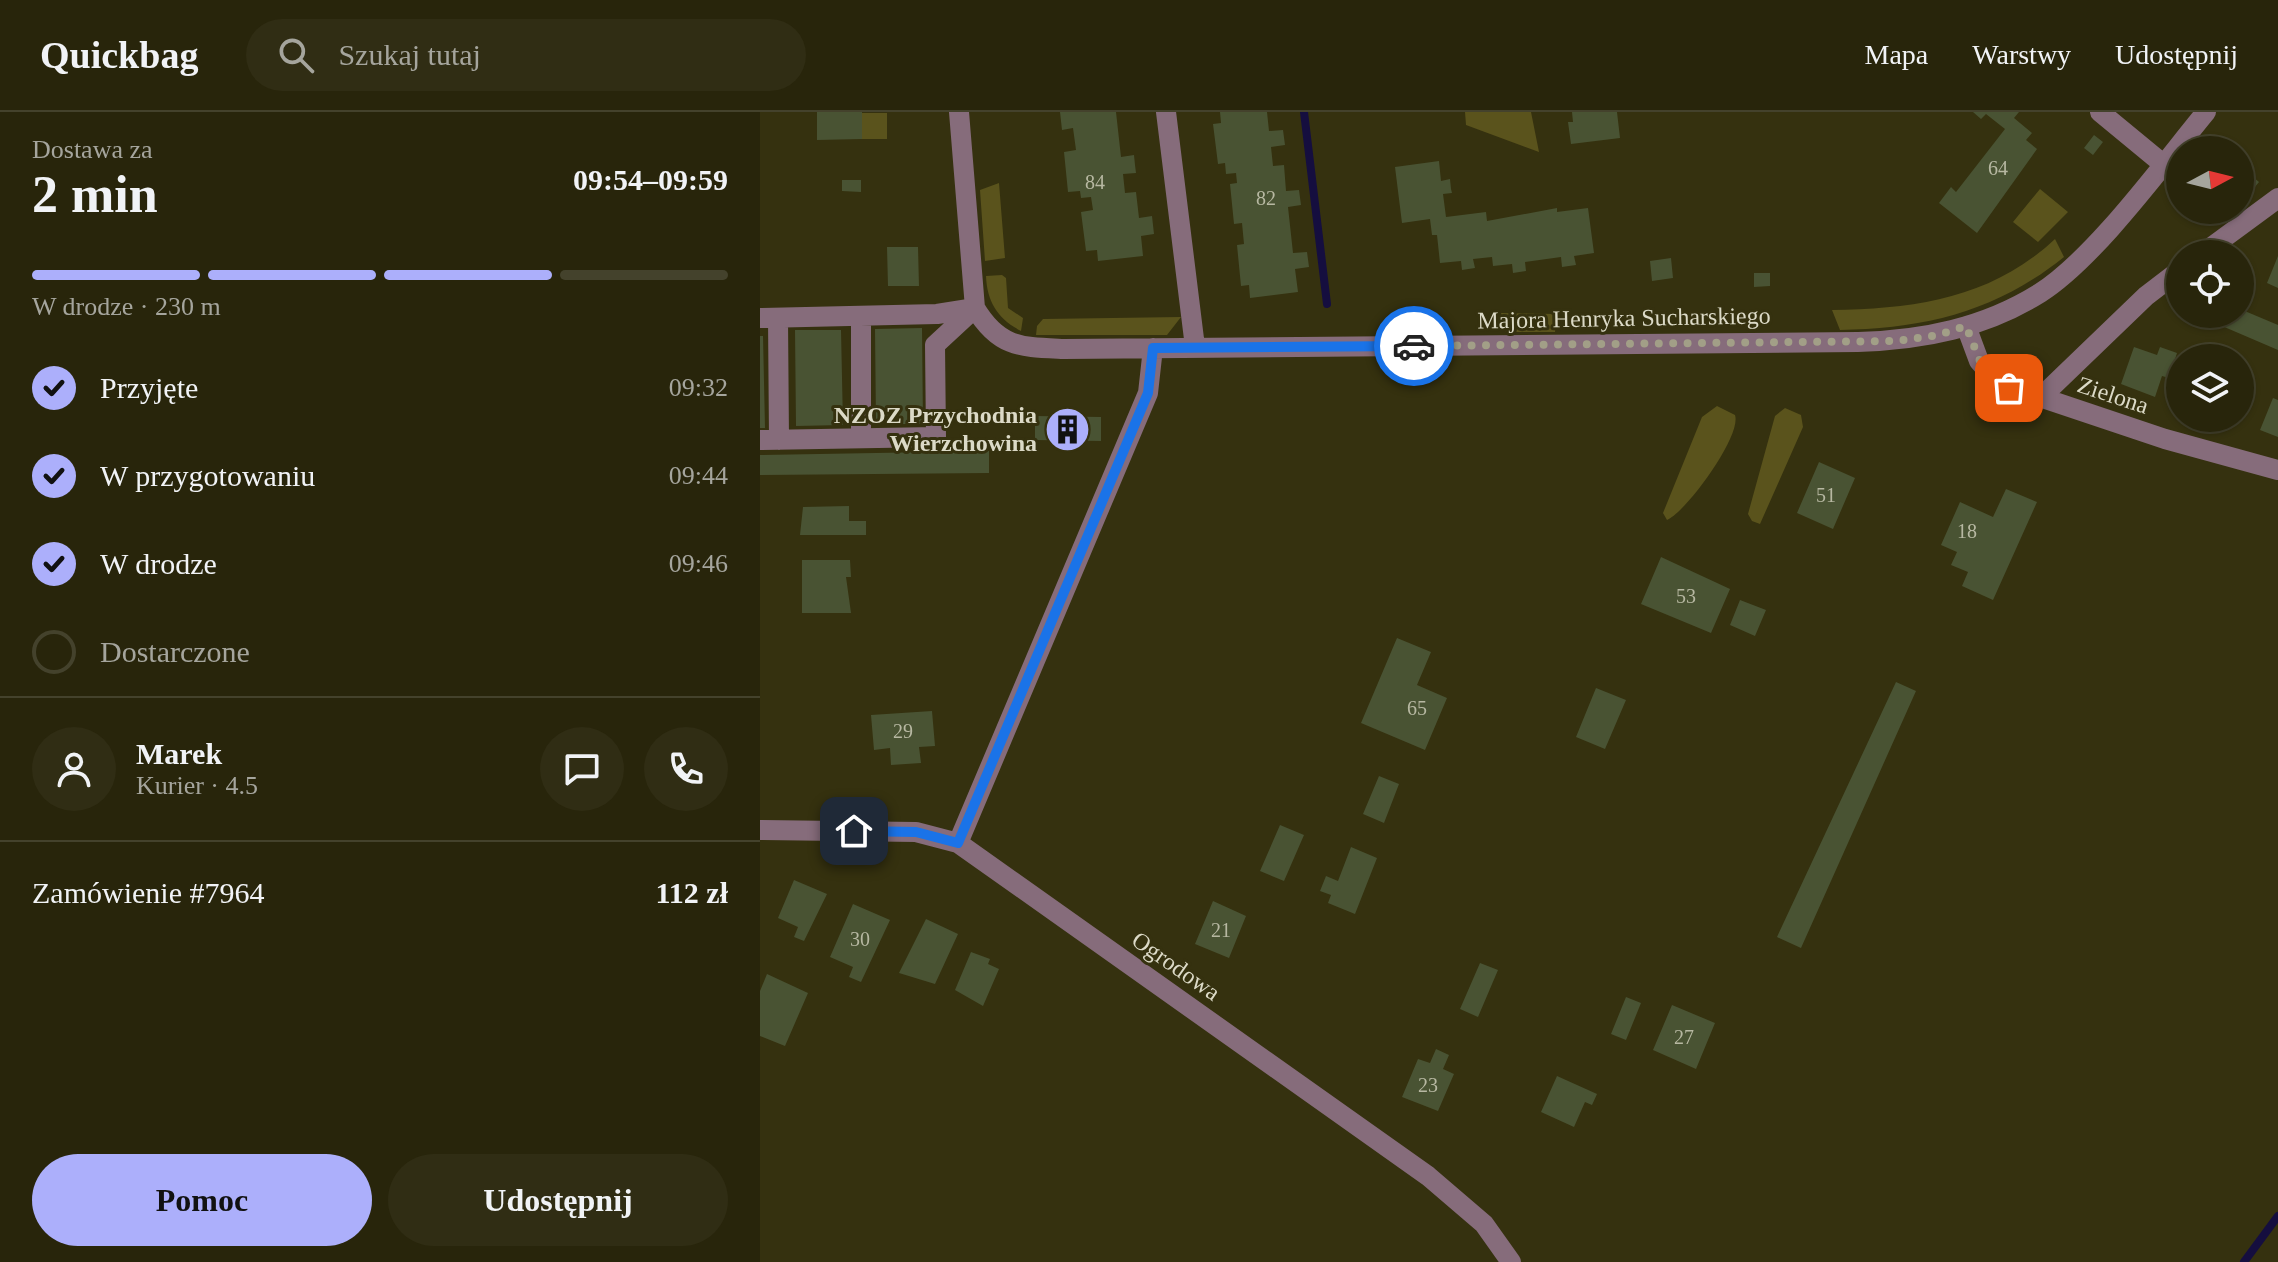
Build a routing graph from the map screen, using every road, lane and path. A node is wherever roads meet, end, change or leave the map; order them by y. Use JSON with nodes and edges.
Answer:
{"nodes":[{"id":1,"x":959,"y":112,"type":"edge"},
{"id":2,"x":1166,"y":112,"type":"edge"},
{"id":3,"x":2100,"y":112,"type":"edge"},
{"id":4,"x":2206,"y":112,"type":"edge"},
{"id":5,"x":2163,"y":164,"type":"junction"},
{"id":6,"x":2278,"y":198,"type":"edge"},
{"id":7,"x":2221,"y":240,"type":"edge"},
{"id":8,"x":2166,"y":281,"type":"edge"},
{"id":9,"x":975,"y":308,"type":"junction"},
{"id":10,"x":861,"y":316,"type":"junction"},
{"id":11,"x":769,"y":318,"type":"edge"},
{"id":12,"x":1966,"y":326,"type":"junction"},
{"id":13,"x":1195,"y":347,"type":"junction"},
{"id":14,"x":1153,"y":348,"type":"junction"},
{"id":15,"x":2039,"y":399,"type":"junction"},
{"id":16,"x":861,"y":438,"type":"junction"},
{"id":17,"x":770,"y":440,"type":"edge"},
{"id":18,"x":2278,"y":470,"type":"edge"},
{"id":19,"x":760,"y":830,"type":"edge"},
{"id":20,"x":958,"y":843,"type":"junction"},
{"id":21,"x":1511,"y":1262,"type":"edge"}],
"edges":[{"from":1,"to":9,"type":"street"},
{"from":2,"to":13,"type":"street"},
{"from":3,"to":5,"type":"street"},
{"from":4,"to":5,"type":"street","name":"Majora Henryka Sucharskiego"},
{"from":5,"to":12,"type":"street","name":"Majora Henryka Sucharskiego"},
{"from":6,"to":7,"type":"street"},
{"from":8,"to":15,"type":"street"},
{"from":9,"to":10,"type":"street"},
{"from":9,"to":14,"type":"street","name":"Majora Henryka Sucharskiego"},
{"from":9,"to":16,"type":"street"},
{"from":10,"to":11,"type":"street"},
{"from":10,"to":16,"type":"street"},
{"from":11,"to":17,"type":"street"},
{"from":12,"to":13,"type":"street","name":"Majora Henryka Sucharskiego"},
{"from":12,"to":15,"type":"street","name":"Zielona"},
{"from":13,"to":14,"type":"street","name":"Majora Henryka Sucharskiego"},
{"from":14,"to":20,"type":"street"},
{"from":15,"to":18,"type":"street","name":"Zielona"},
{"from":16,"to":17,"type":"street"},
{"from":19,"to":20,"type":"street","name":"Ogrodowa"},
{"from":20,"to":21,"type":"street","name":"Ogrodowa"}]}
